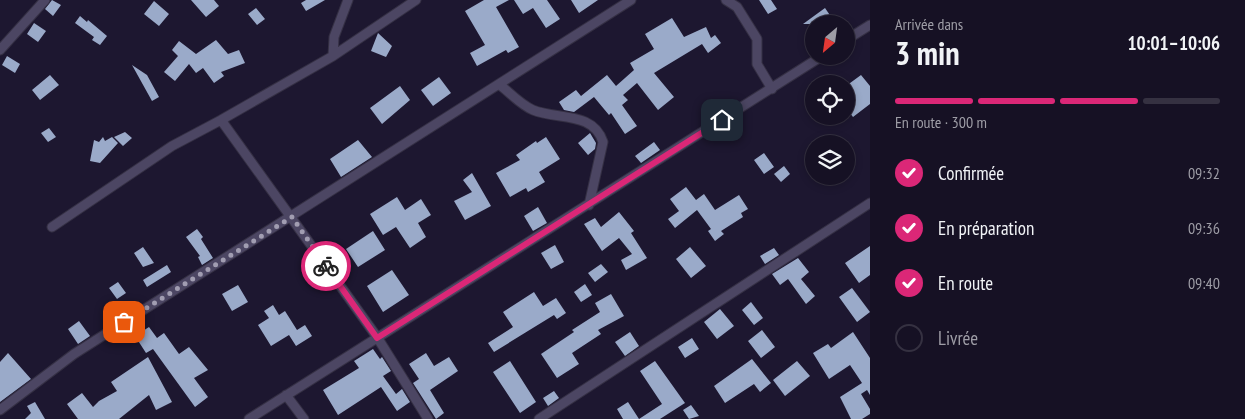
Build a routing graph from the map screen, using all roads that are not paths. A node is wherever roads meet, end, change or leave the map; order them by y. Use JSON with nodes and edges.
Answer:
{"nodes":[{"id":1,"x":45,"y":0,"type":"edge"},
{"id":2,"x":348,"y":0,"type":"edge"},
{"id":3,"x":416,"y":0,"type":"edge"},
{"id":4,"x":631,"y":0,"type":"edge"},
{"id":5,"x":726,"y":0,"type":"edge"},
{"id":6,"x":870,"y":25,"type":"edge"},
{"id":7,"x":855,"y":34,"type":"edge"},
{"id":8,"x":0,"y":50,"type":"edge"},
{"id":9,"x":332,"y":56,"type":"junction"},
{"id":10,"x":808,"y":65,"type":"edge"},
{"id":11,"x":499,"y":84,"type":"junction"},
{"id":12,"x":772,"y":89,"type":"junction"},
{"id":13,"x":221,"y":120,"type":"junction"},
{"id":14,"x":870,"y":203,"type":"edge"},
{"id":15,"x":588,"y":205,"type":"junction"},
{"id":16,"x":292,"y":217,"type":"junction"},
{"id":17,"x":52,"y":227,"type":"dead end"},
{"id":18,"x":377,"y":338,"type":"junction"},
{"id":19,"x":286,"y":395,"type":"junction"},
{"id":20,"x":0,"y":410,"type":"edge"},
{"id":21,"x":249,"y":419,"type":"edge"},
{"id":22,"x":304,"y":419,"type":"edge"},
{"id":23,"x":428,"y":419,"type":"edge"},
{"id":24,"x":539,"y":419,"type":"edge"}],
"edges":[{"from":1,"to":8,"type":"street"},
{"from":2,"to":9,"type":"street"},
{"from":3,"to":9,"type":"street"},
{"from":4,"to":11,"type":"street"},
{"from":5,"to":12,"type":"street"},
{"from":6,"to":7,"type":"street"},
{"from":9,"to":13,"type":"street"},
{"from":10,"to":12,"type":"street"},
{"from":11,"to":15,"type":"street"},
{"from":11,"to":16,"type":"street"},
{"from":12,"to":15,"type":"street"},
{"from":13,"to":16,"type":"street"},
{"from":13,"to":17,"type":"street"},
{"from":14,"to":24,"type":"street"},
{"from":15,"to":18,"type":"street"},
{"from":16,"to":18,"type":"street"},
{"from":16,"to":20,"type":"street"},
{"from":18,"to":19,"type":"street"},
{"from":18,"to":23,"type":"street"},
{"from":19,"to":21,"type":"street"},
{"from":19,"to":22,"type":"street"}]}
